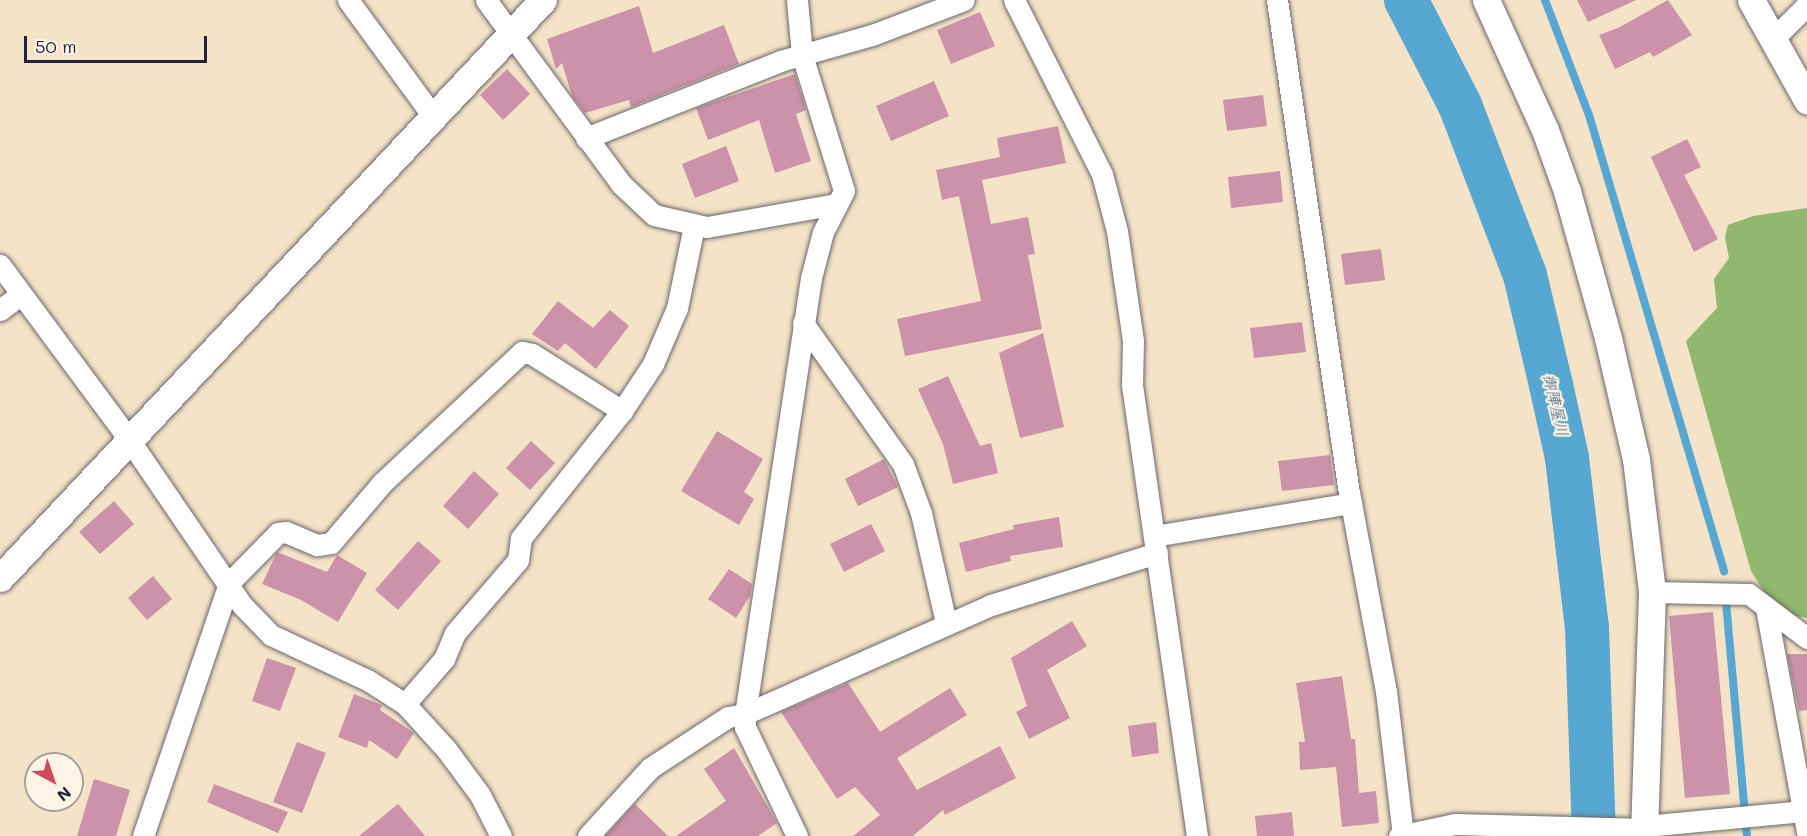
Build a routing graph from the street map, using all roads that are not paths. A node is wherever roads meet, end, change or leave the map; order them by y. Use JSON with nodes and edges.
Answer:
{"nodes":[{"id":1,"x":348,"y":0,"type":"edge"},
{"id":2,"x":486,"y":0,"type":"edge"},
{"id":3,"x":543,"y":0,"type":"edge"},
{"id":4,"x":797,"y":0,"type":"edge"},
{"id":5,"x":964,"y":0,"type":"edge"},
{"id":6,"x":1014,"y":0,"type":"edge"},
{"id":7,"x":1277,"y":0,"type":"edge"},
{"id":8,"x":1486,"y":0,"type":"edge"},
{"id":9,"x":1751,"y":0,"type":"edge"},
{"id":10,"x":1807,"y":5,"type":"edge"},
{"id":11,"x":513,"y":33,"type":"junction"},
{"id":12,"x":1774,"y":39,"type":"junction"},
{"id":13,"x":802,"y":55,"type":"junction"},
{"id":14,"x":1807,"y":100,"type":"edge"},
{"id":15,"x":433,"y":116,"type":"junction"},
{"id":16,"x":586,"y":138,"type":"junction"},
{"id":17,"x":836,"y":204,"type":"junction"},
{"id":18,"x":694,"y":226,"type":"junction"},
{"id":19,"x":0,"y":265,"type":"edge"},
{"id":20,"x":21,"y":294,"type":"junction"},
{"id":21,"x":0,"y":309,"type":"edge"},
{"id":22,"x":803,"y":323,"type":"junction"},
{"id":23,"x":622,"y":411,"type":"junction"},
{"id":24,"x":130,"y":441,"type":"junction"},
{"id":25,"x":1351,"y":503,"type":"junction"},
{"id":26,"x":1156,"y":545,"type":"junction"},
{"id":27,"x":0,"y":579,"type":"edge"},
{"id":28,"x":229,"y":583,"type":"junction"},
{"id":29,"x":1652,"y":591,"type":"junction"},
{"id":30,"x":1766,"y":608,"type":"junction"},
{"id":31,"x":946,"y":623,"type":"junction"},
{"id":32,"x":1807,"y":638,"type":"edge"},
{"id":33,"x":405,"y":704,"type":"junction"},
{"id":34,"x":745,"y":714,"type":"junction"},
{"id":35,"x":1803,"y":811,"type":"junction"},
{"id":36,"x":1640,"y":830,"type":"edge"},
{"id":37,"x":1807,"y":832,"type":"edge"},
{"id":38,"x":1401,"y":835,"type":"edge"},
{"id":39,"x":143,"y":836,"type":"edge"},
{"id":40,"x":501,"y":836,"type":"edge"},
{"id":41,"x":588,"y":836,"type":"edge"},
{"id":42,"x":797,"y":836,"type":"edge"},
{"id":43,"x":1197,"y":836,"type":"edge"}],
"edges":[{"from":1,"to":15,"type":"street"},
{"from":2,"to":11,"type":"street"},
{"from":3,"to":11,"type":"street"},
{"from":4,"to":13,"type":"street"},
{"from":5,"to":13,"type":"street"},
{"from":6,"to":26,"type":"street"},
{"from":7,"to":25,"type":"street"},
{"from":8,"to":29,"type":"street"},
{"from":9,"to":12,"type":"street"},
{"from":10,"to":12,"type":"street"},
{"from":11,"to":15,"type":"street"},
{"from":11,"to":16,"type":"street"},
{"from":12,"to":14,"type":"street"},
{"from":13,"to":16,"type":"street"},
{"from":13,"to":17,"type":"street"},
{"from":15,"to":24,"type":"street"},
{"from":16,"to":18,"type":"street"},
{"from":17,"to":18,"type":"street"},
{"from":17,"to":22,"type":"street"},
{"from":18,"to":23,"type":"street"},
{"from":19,"to":20,"type":"street"},
{"from":20,"to":21,"type":"street"},
{"from":20,"to":24,"type":"street"},
{"from":22,"to":31,"type":"street"},
{"from":22,"to":34,"type":"street"},
{"from":23,"to":28,"type":"street"},
{"from":23,"to":33,"type":"street"},
{"from":24,"to":27,"type":"street"},
{"from":24,"to":28,"type":"street"},
{"from":25,"to":26,"type":"street"},
{"from":25,"to":38,"type":"street"},
{"from":26,"to":31,"type":"street"},
{"from":26,"to":43,"type":"street"},
{"from":28,"to":33,"type":"street"},
{"from":28,"to":39,"type":"street"},
{"from":29,"to":30,"type":"street"},
{"from":29,"to":36,"type":"street"},
{"from":30,"to":32,"type":"street"},
{"from":30,"to":35,"type":"street"},
{"from":31,"to":34,"type":"street"},
{"from":33,"to":40,"type":"street"},
{"from":34,"to":41,"type":"street"},
{"from":34,"to":42,"type":"street"},
{"from":35,"to":36,"type":"street"},
{"from":35,"to":37,"type":"street"},
{"from":36,"to":38,"type":"street"}]}
